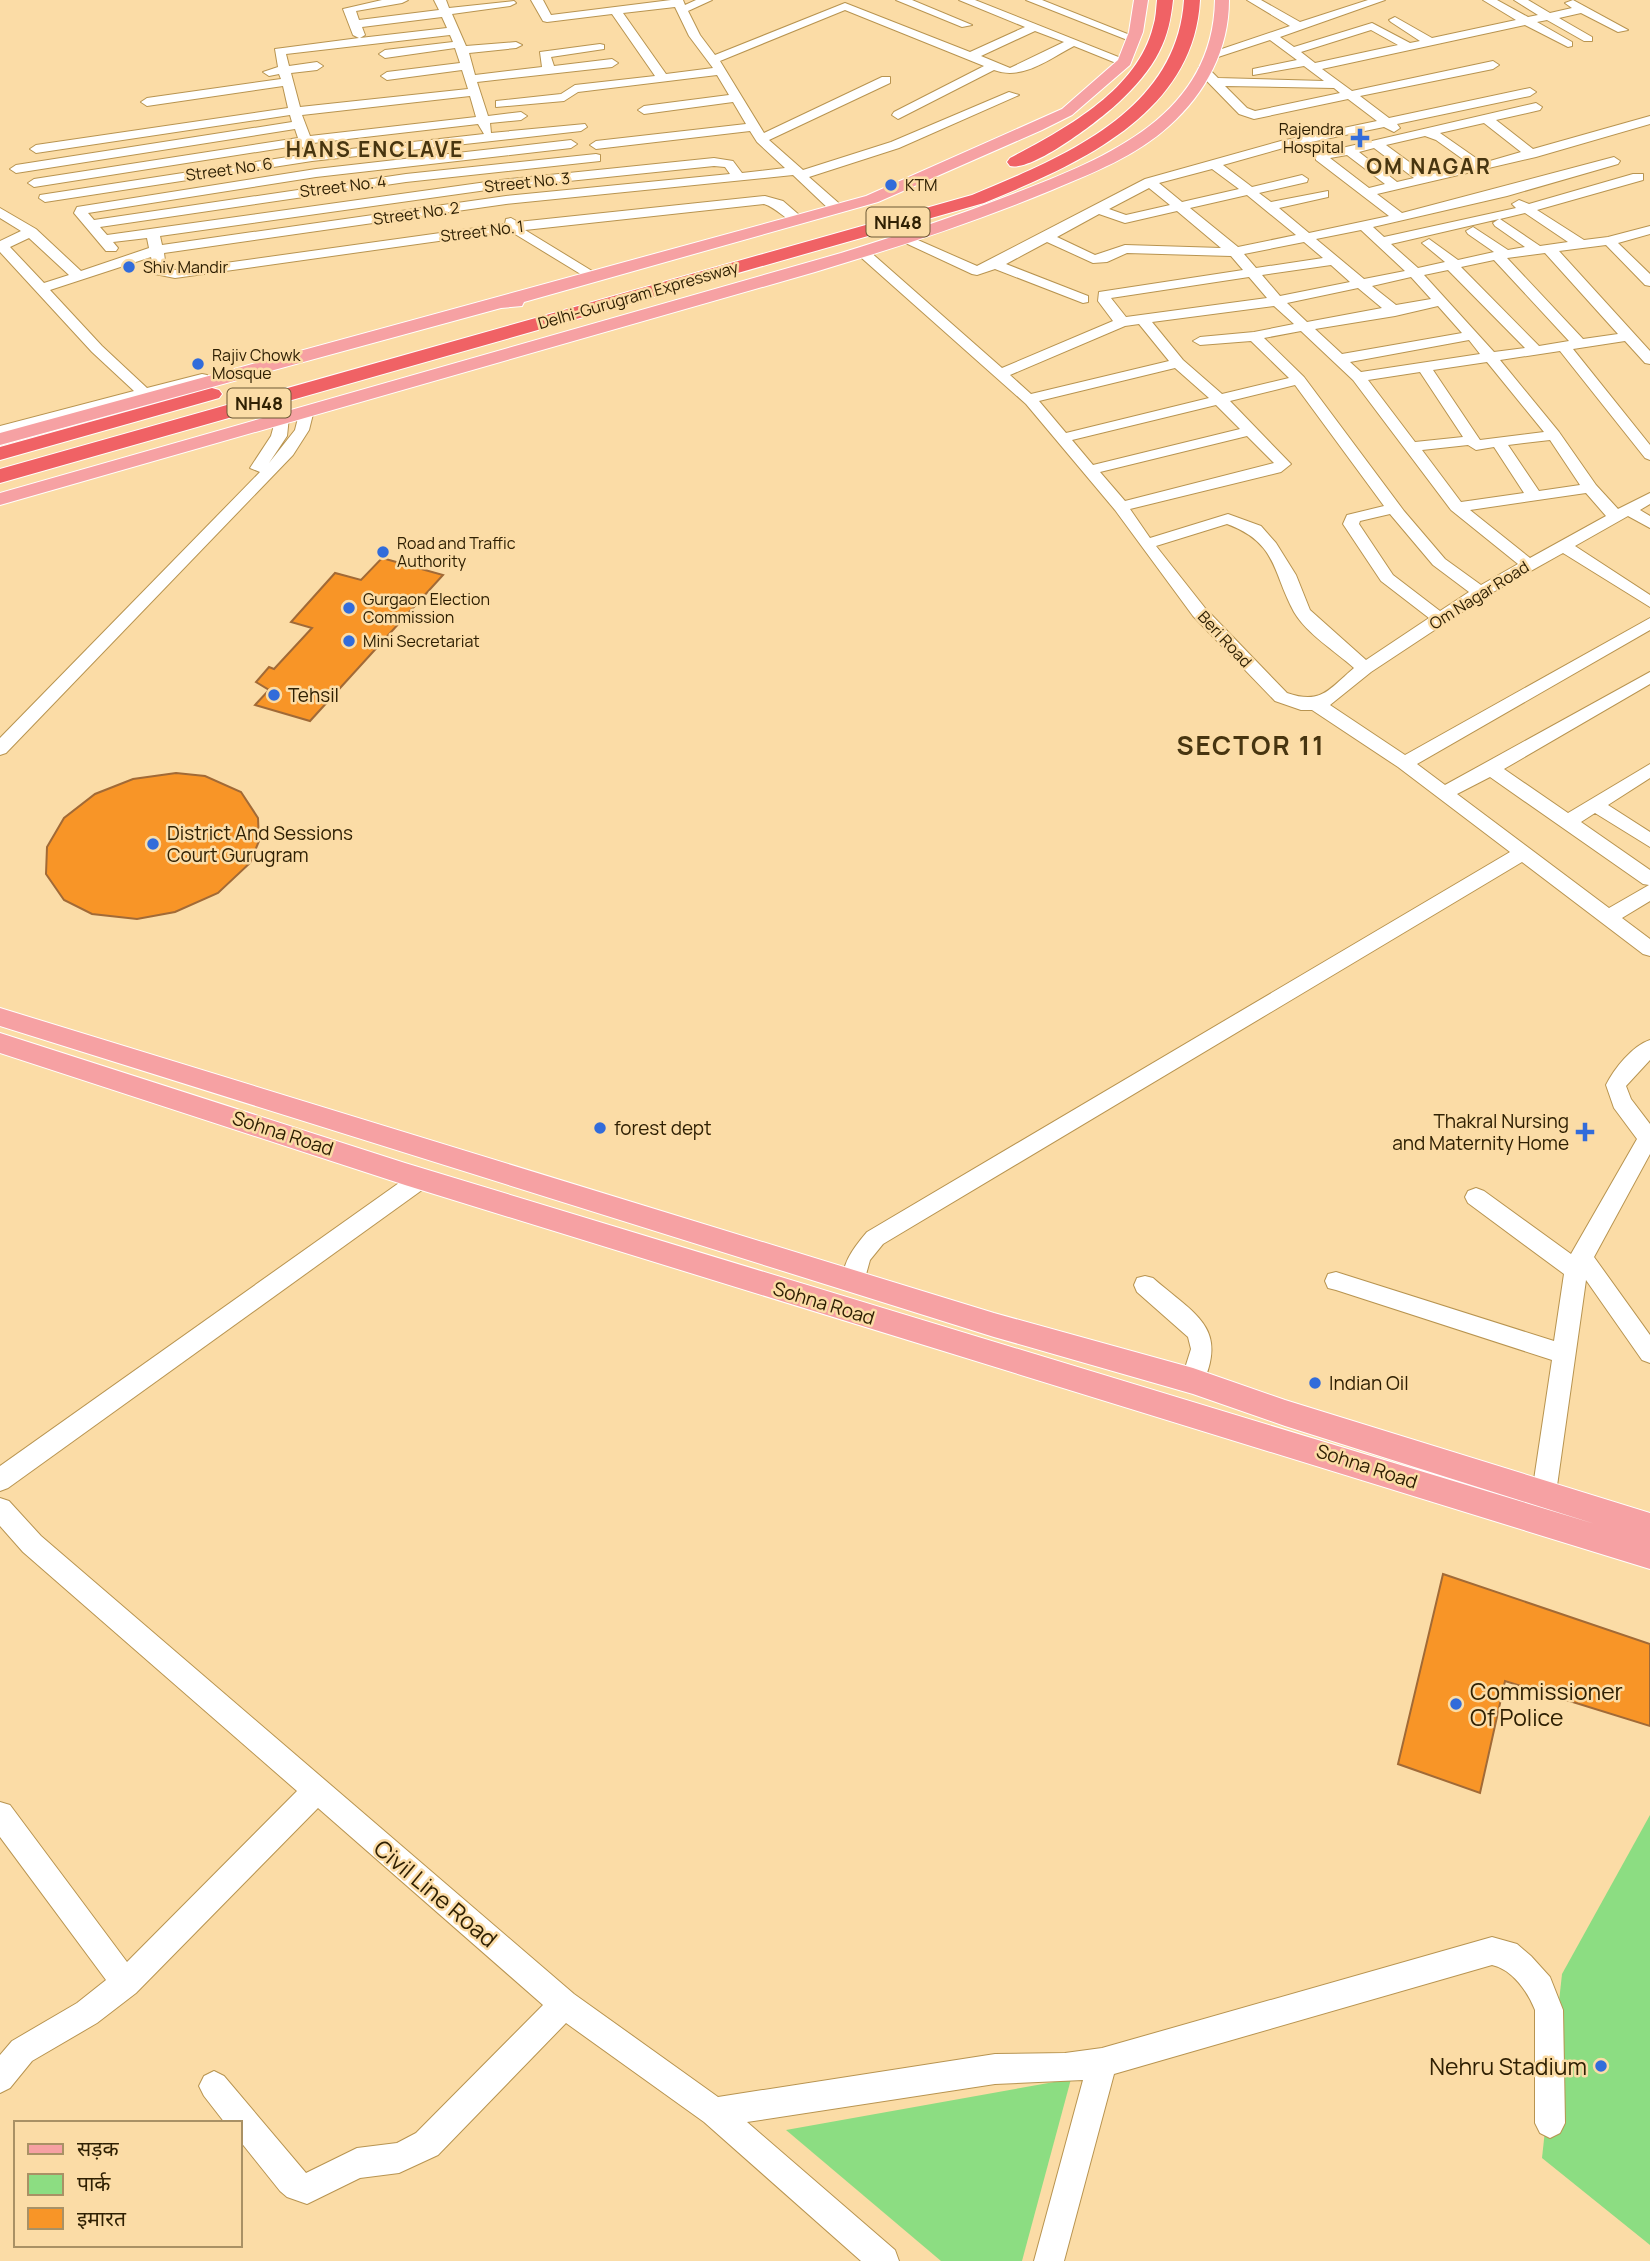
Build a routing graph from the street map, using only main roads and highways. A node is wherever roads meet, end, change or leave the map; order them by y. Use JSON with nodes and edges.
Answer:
{"nodes":[{"id":1,"x":1141,"y":0,"type":"edge"},
{"id":2,"x":1165,"y":0,"type":"edge"},
{"id":3,"x":1192,"y":0,"type":"edge"},
{"id":4,"x":1222,"y":0,"type":"edge"},
{"id":5,"x":1001,"y":170,"type":"dead end"},
{"id":6,"x":942,"y":190,"type":"dead end"},
{"id":7,"x":547,"y":301,"type":"junction"},
{"id":8,"x":500,"y":303,"type":"junction"},
{"id":9,"x":519,"y":329,"type":"junction"},
{"id":10,"x":0,"y":439,"type":"edge"},
{"id":11,"x":0,"y":454,"type":"edge"},
{"id":12,"x":154,"y":454,"type":"junction"},
{"id":13,"x":0,"y":476,"type":"edge"},
{"id":14,"x":0,"y":499,"type":"edge"},
{"id":15,"x":0,"y":1017,"type":"edge"},
{"id":16,"x":0,"y":1043,"type":"edge"},
{"id":17,"x":1650,"y":1527,"type":"edge"},
{"id":18,"x":1650,"y":1555,"type":"edge"}],
"edges":[{"from":1,"to":8,"type":"main road"},
{"from":2,"to":5,"type":"highway"},
{"from":3,"to":9,"type":"highway","name":"Delhi-Gurugram Expressway","number":"NH48"},
{"from":4,"to":12,"type":"main road"},
{"from":6,"to":7,"type":"highway","name":"Delhi-Gurugram Expressway","number":"NH48"},
{"from":7,"to":8,"type":"main road"},
{"from":7,"to":11,"type":"highway","name":"Delhi-Gurugram Expressway","number":"NH48"},
{"from":8,"to":10,"type":"main road"},
{"from":9,"to":12,"type":"highway"},
{"from":9,"to":13,"type":"highway","name":"Delhi-Gurugram Expressway","number":"NH48"},
{"from":12,"to":14,"type":"main road"},
{"from":15,"to":17,"type":"main road","name":"Sohna Road"},
{"from":16,"to":18,"type":"main road","name":"Sohna Road"}]}
